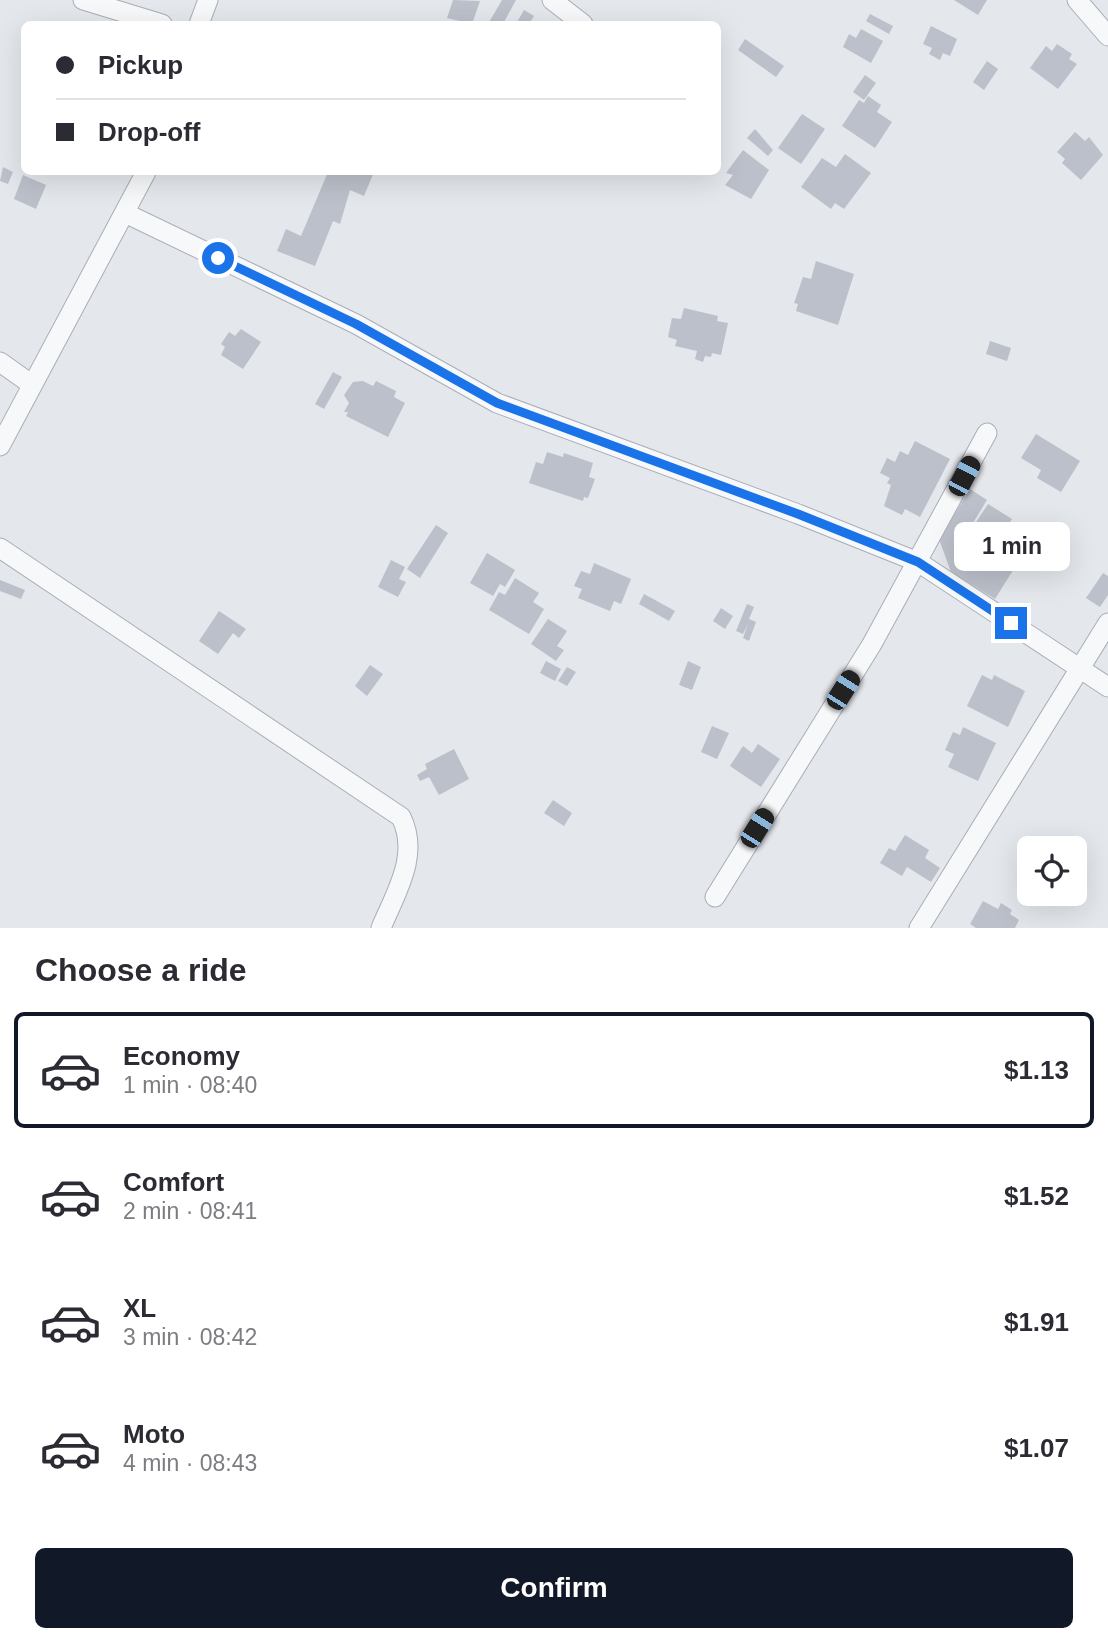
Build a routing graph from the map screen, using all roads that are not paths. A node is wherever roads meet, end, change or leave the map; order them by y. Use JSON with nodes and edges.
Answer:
{"nodes":[{"id":1,"x":83,"y":0,"type":"edge"},
{"id":2,"x":208,"y":0,"type":"edge"},
{"id":3,"x":552,"y":0,"type":"edge"},
{"id":4,"x":1077,"y":0,"type":"edge"},
{"id":5,"x":152,"y":21,"type":"edge"},
{"id":6,"x":200,"y":21,"type":"edge"},
{"id":7,"x":579,"y":21,"type":"edge"},
{"id":8,"x":1108,"y":36,"type":"edge"},
{"id":9,"x":144,"y":175,"type":"edge"},
{"id":10,"x":125,"y":213,"type":"junction"},
{"id":11,"x":0,"y":362,"type":"edge"},
{"id":12,"x":31,"y":384,"type":"junction"},
{"id":13,"x":987,"y":433,"type":"dead end"},
{"id":14,"x":0,"y":446,"type":"edge"},
{"id":15,"x":0,"y":548,"type":"edge"},
{"id":16,"x":918,"y":562,"type":"junction"},
{"id":17,"x":1108,"y":623,"type":"edge"},
{"id":18,"x":1080,"y":668,"type":"junction"},
{"id":19,"x":1108,"y":687,"type":"edge"},
{"id":20,"x":715,"y":897,"type":"dead end"},
{"id":21,"x":382,"y":928,"type":"edge"},
{"id":22,"x":919,"y":928,"type":"edge"}],
"edges":[{"from":1,"to":5,"type":"street"},
{"from":2,"to":6,"type":"street"},
{"from":3,"to":7,"type":"street"},
{"from":4,"to":8,"type":"street"},
{"from":9,"to":10,"type":"street"},
{"from":10,"to":12,"type":"street"},
{"from":10,"to":16,"type":"street"},
{"from":11,"to":12,"type":"street"},
{"from":12,"to":14,"type":"street"},
{"from":13,"to":16,"type":"street"},
{"from":15,"to":21,"type":"street"},
{"from":16,"to":18,"type":"street"},
{"from":16,"to":20,"type":"street"},
{"from":17,"to":18,"type":"street"},
{"from":18,"to":19,"type":"street"},
{"from":18,"to":22,"type":"street"}]}
